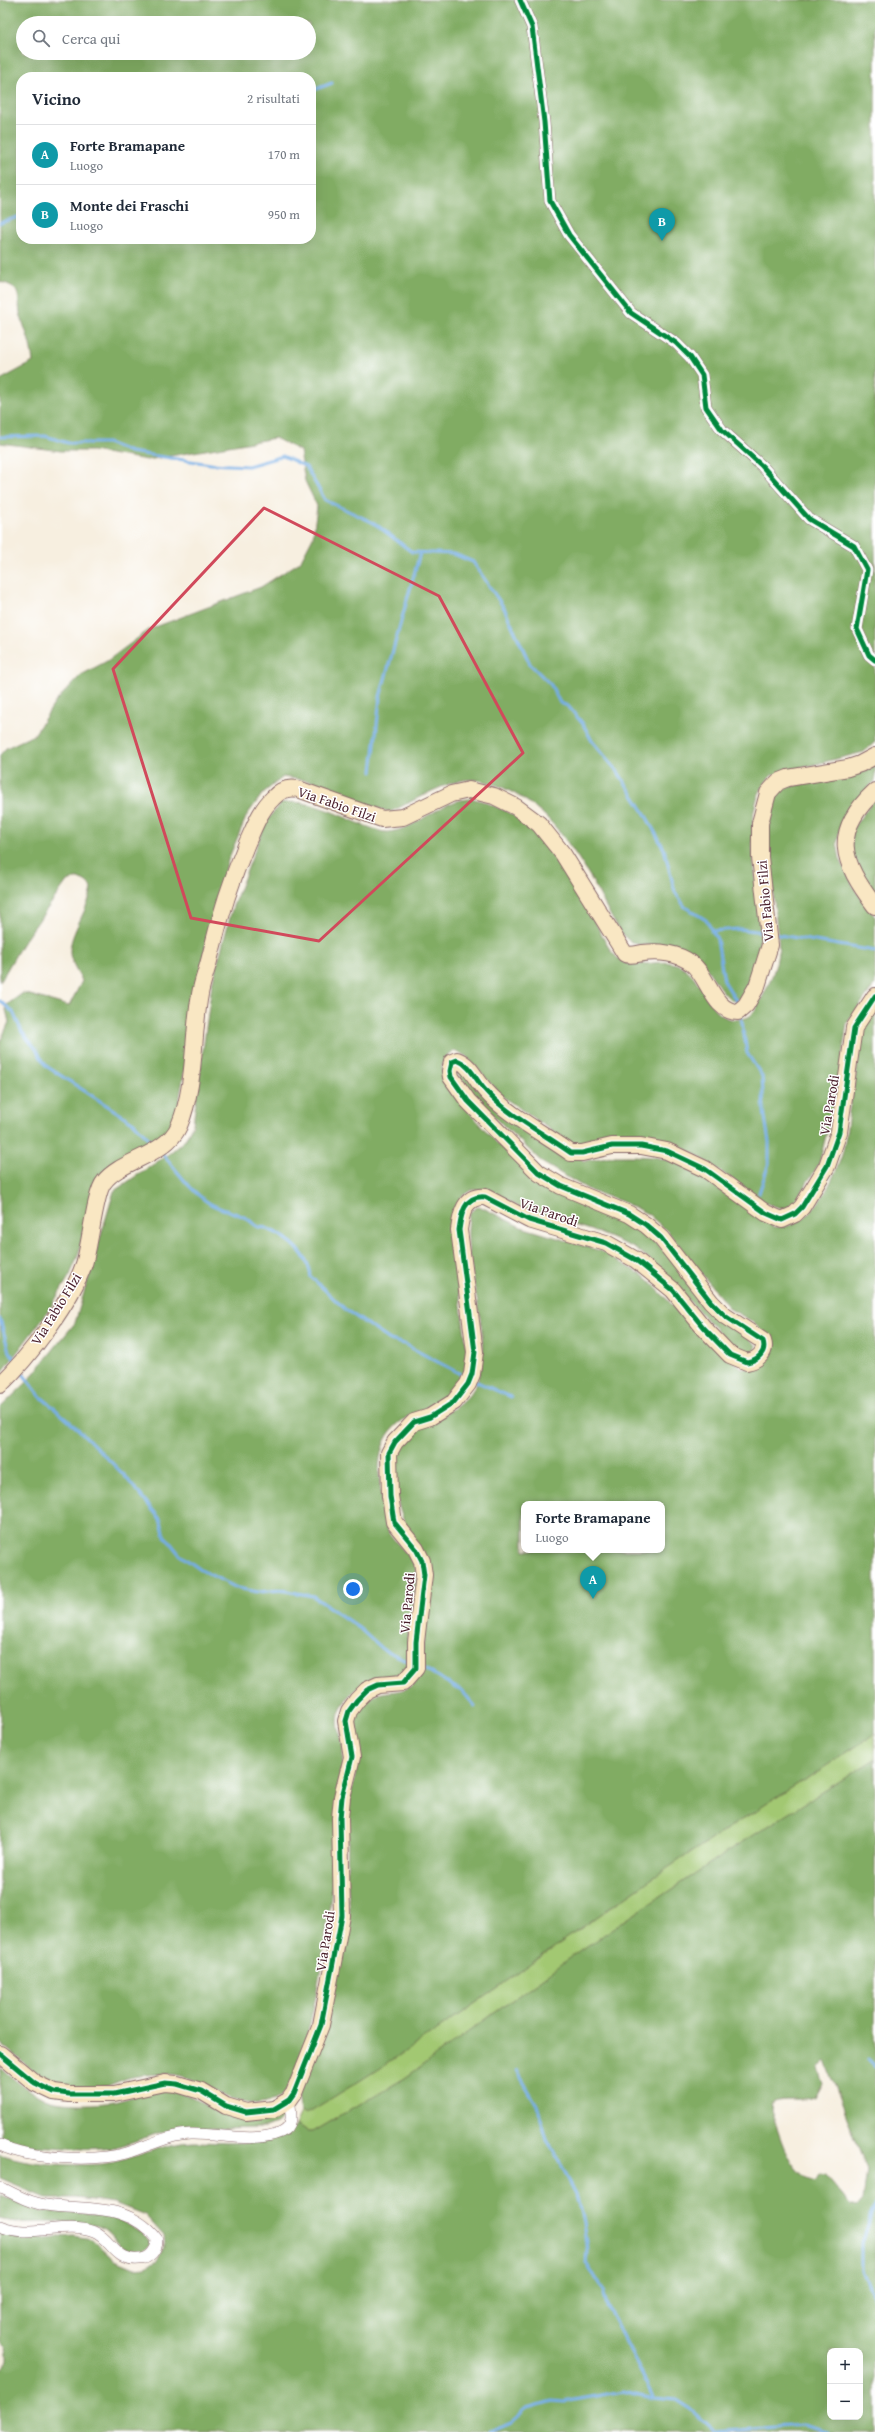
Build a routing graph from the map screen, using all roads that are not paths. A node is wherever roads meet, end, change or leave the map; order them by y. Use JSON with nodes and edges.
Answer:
{"nodes":[{"id":1,"x":520,"y":0,"type":"edge"},
{"id":2,"x":875,"y":660,"type":"edge"},
{"id":3,"x":875,"y":756,"type":"edge"},
{"id":4,"x":875,"y":790,"type":"edge"},
{"id":5,"x":875,"y":906,"type":"edge"},
{"id":6,"x":875,"y":996,"type":"edge"},
{"id":7,"x":0,"y":1384,"type":"edge"},
{"id":8,"x":0,"y":2054,"type":"edge"},
{"id":9,"x":289,"y":2100,"type":"junction"},
{"id":10,"x":0,"y":2145,"type":"edge"},
{"id":11,"x":0,"y":2187,"type":"edge"},
{"id":12,"x":0,"y":2226,"type":"edge"}],
"edges":[{"from":1,"to":2,"type":"street"},
{"from":3,"to":7,"type":"street","name":"Via Fabio Filzi"},
{"from":4,"to":5,"type":"street"},
{"from":6,"to":9,"type":"street","name":"Via Parodi"},
{"from":8,"to":9,"type":"street"},
{"from":9,"to":10,"type":"street"},
{"from":11,"to":12,"type":"street"}]}
